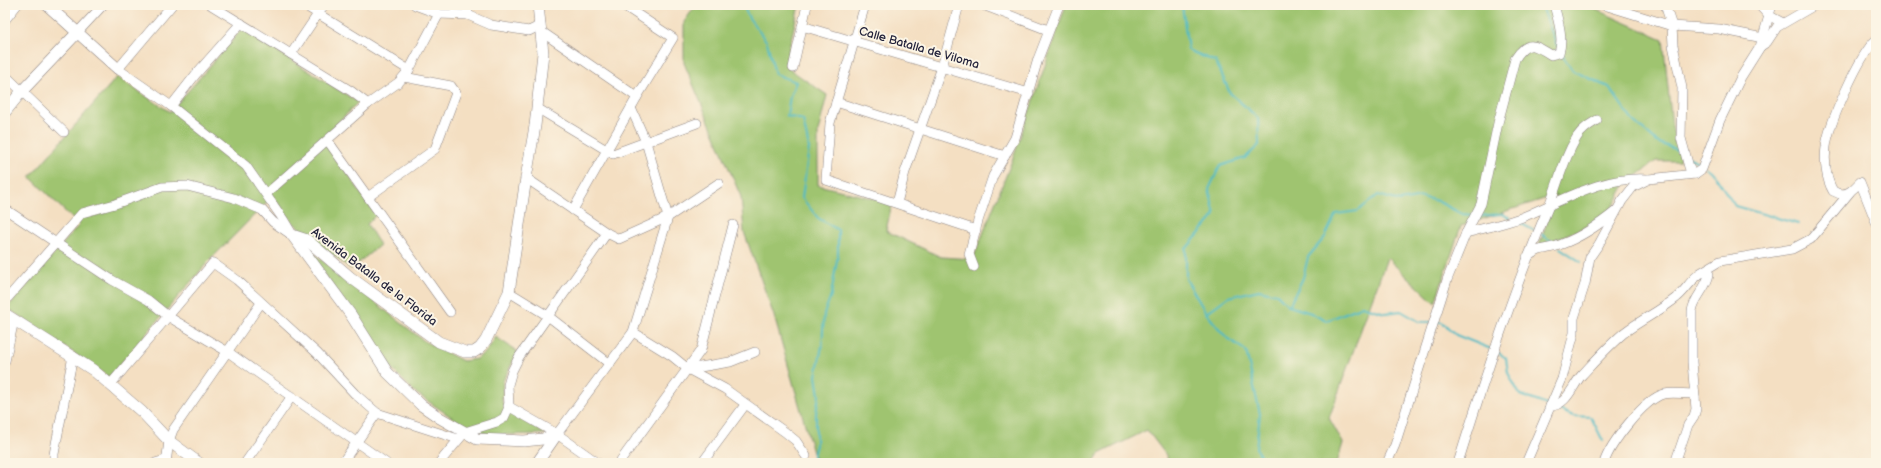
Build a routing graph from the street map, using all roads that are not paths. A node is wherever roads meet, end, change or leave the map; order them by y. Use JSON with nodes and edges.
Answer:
{"nodes":[{"id":1,"x":17,"y":5,"type":"edge"},
{"id":2,"x":48,"y":5,"type":"edge"},
{"id":3,"x":103,"y":5,"type":"edge"},
{"id":4,"x":172,"y":5,"type":"edge"},
{"id":5,"x":212,"y":5,"type":"edge"},
{"id":6,"x":304,"y":5,"type":"edge"},
{"id":7,"x":324,"y":5,"type":"edge"},
{"id":8,"x":415,"y":5,"type":"edge"},
{"id":9,"x":467,"y":5,"type":"edge"},
{"id":10,"x":538,"y":5,"type":"edge"},
{"id":11,"x":622,"y":5,"type":"edge"},
{"id":12,"x":807,"y":5,"type":"edge"},
{"id":13,"x":865,"y":5,"type":"edge"},
{"id":14,"x":959,"y":5,"type":"edge"},
{"id":15,"x":983,"y":5,"type":"edge"},
{"id":16,"x":1059,"y":5,"type":"edge"},
{"id":17,"x":1554,"y":5,"type":"edge"},
{"id":18,"x":1604,"y":5,"type":"edge"},
{"id":19,"x":1665,"y":5,"type":"edge"},
{"id":20,"x":1759,"y":5,"type":"edge"},
{"id":21,"x":1772,"y":5,"type":"edge"},
{"id":22,"x":1815,"y":5,"type":"edge"},
{"id":23,"x":439,"y":14,"type":"junction"},
{"id":24,"x":1768,"y":15,"type":"junction"},
{"id":25,"x":318,"y":16,"type":"junction"},
{"id":26,"x":468,"y":16,"type":"junction"},
{"id":27,"x":540,"y":19,"type":"junction"},
{"id":28,"x":5,"y":20,"type":"edge"},
{"id":29,"x":242,"y":23,"type":"junction"},
{"id":30,"x":1783,"y":23,"type":"junction"},
{"id":31,"x":802,"y":26,"type":"junction"},
{"id":32,"x":1672,"y":26,"type":"junction"},
{"id":33,"x":1048,"y":30,"type":"junction"},
{"id":34,"x":542,"y":32,"type":"junction"},
{"id":35,"x":77,"y":33,"type":"junction"},
{"id":36,"x":1876,"y":40,"type":"edge"},
{"id":37,"x":854,"y":41,"type":"junction"},
{"id":38,"x":1762,"y":43,"type":"junction"},
{"id":39,"x":291,"y":54,"type":"junction"},
{"id":40,"x":942,"y":67,"type":"junction"},
{"id":41,"x":793,"y":68,"type":"dead end"},
{"id":42,"x":118,"y":69,"type":"junction"},
{"id":43,"x":406,"y":73,"type":"junction"},
{"id":44,"x":5,"y":75,"type":"edge"},
{"id":45,"x":22,"y":91,"type":"junction"},
{"id":46,"x":1029,"y":92,"type":"junction"},
{"id":47,"x":638,"y":97,"type":"junction"},
{"id":48,"x":836,"y":102,"type":"junction"},
{"id":49,"x":368,"y":104,"type":"junction"},
{"id":50,"x":171,"y":106,"type":"junction"},
{"id":51,"x":537,"y":108,"type":"junction"},
{"id":52,"x":631,"y":108,"type":"junction"},
{"id":53,"x":5,"y":112,"type":"edge"},
{"id":54,"x":1598,"y":120,"type":"dead end"},
{"id":55,"x":697,"y":123,"type":"dead end"},
{"id":56,"x":920,"y":129,"type":"junction"},
{"id":57,"x":64,"y":132,"type":"dead end"},
{"id":58,"x":328,"y":141,"type":"junction"},
{"id":59,"x":646,"y":142,"type":"junction"},
{"id":60,"x":607,"y":152,"type":"junction"},
{"id":61,"x":1005,"y":156,"type":"junction"},
{"id":62,"x":1695,"y":174,"type":"junction"},
{"id":63,"x":526,"y":178,"type":"junction"},
{"id":64,"x":1649,"y":179,"type":"junction"},
{"id":65,"x":719,"y":183,"type":"dead end"},
{"id":66,"x":1850,"y":192,"type":"junction"},
{"id":67,"x":266,"y":194,"type":"junction"},
{"id":68,"x":368,"y":197,"type":"junction"},
{"id":69,"x":897,"y":203,"type":"junction"},
{"id":70,"x":1549,"y":205,"type":"junction"},
{"id":71,"x":5,"y":209,"type":"edge"},
{"id":72,"x":573,"y":210,"type":"junction"},
{"id":73,"x":1617,"y":211,"type":"junction"},
{"id":74,"x":668,"y":217,"type":"junction"},
{"id":75,"x":1876,"y":222,"type":"edge"},
{"id":76,"x":732,"y":224,"type":"dead end"},
{"id":77,"x":976,"y":230,"type":"junction"},
{"id":78,"x":607,"y":233,"type":"junction"},
{"id":79,"x":1466,"y":233,"type":"junction"},
{"id":80,"x":292,"y":236,"type":"junction"},
{"id":81,"x":56,"y":243,"type":"junction"},
{"id":82,"x":1526,"y":258,"type":"junction"},
{"id":83,"x":974,"y":268,"type":"dead end"},
{"id":84,"x":1700,"y":273,"type":"junction"},
{"id":85,"x":509,"y":292,"type":"junction"},
{"id":86,"x":5,"y":301,"type":"edge"},
{"id":87,"x":261,"y":303,"type":"junction"},
{"id":88,"x":450,"y":312,"type":"dead end"},
{"id":89,"x":548,"y":316,"type":"junction"},
{"id":90,"x":10,"y":317,"type":"edge"},
{"id":91,"x":169,"y":317,"type":"junction"},
{"id":92,"x":633,"y":332,"type":"junction"},
{"id":93,"x":228,"y":352,"type":"junction"},
{"id":94,"x":755,"y":352,"type":"dead end"},
{"id":95,"x":73,"y":356,"type":"junction"},
{"id":96,"x":5,"y":361,"type":"edge"},
{"id":97,"x":610,"y":364,"type":"junction"},
{"id":98,"x":688,"y":369,"type":"junction"},
{"id":99,"x":110,"y":385,"type":"junction"},
{"id":100,"x":292,"y":396,"type":"junction"},
{"id":101,"x":1696,"y":398,"type":"junction"},
{"id":102,"x":745,"y":405,"type":"junction"},
{"id":103,"x":508,"y":406,"type":"junction"},
{"id":104,"x":1550,"y":406,"type":"junction"},
{"id":105,"x":377,"y":413,"type":"junction"},
{"id":106,"x":557,"y":434,"type":"junction"},
{"id":107,"x":461,"y":436,"type":"junction"},
{"id":108,"x":168,"y":441,"type":"junction"},
{"id":109,"x":357,"y":442,"type":"junction"},
{"id":110,"x":806,"y":456,"type":"dead end"},
{"id":111,"x":165,"y":462,"type":"edge"},
{"id":112,"x":54,"y":463,"type":"edge"},
{"id":113,"x":155,"y":463,"type":"edge"},
{"id":114,"x":199,"y":463,"type":"edge"},
{"id":115,"x":245,"y":463,"type":"edge"},
{"id":116,"x":342,"y":463,"type":"edge"},
{"id":117,"x":386,"y":463,"type":"edge"},
{"id":118,"x":439,"y":463,"type":"edge"},
{"id":119,"x":536,"y":463,"type":"edge"},
{"id":120,"x":598,"y":463,"type":"edge"},
{"id":121,"x":619,"y":463,"type":"edge"},
{"id":122,"x":702,"y":463,"type":"edge"},
{"id":123,"x":1387,"y":463,"type":"edge"},
{"id":124,"x":1458,"y":463,"type":"edge"},
{"id":125,"x":1526,"y":463,"type":"edge"},
{"id":126,"x":1604,"y":463,"type":"edge"},
{"id":127,"x":1675,"y":463,"type":"edge"}],
"edges":[{"from":1,"to":28,"type":"street"},
{"from":2,"to":35,"type":"street"},
{"from":3,"to":35,"type":"street"},
{"from":4,"to":42,"type":"street"},
{"from":5,"to":29,"type":"street"},
{"from":6,"to":25,"type":"street"},
{"from":7,"to":25,"type":"street"},
{"from":8,"to":23,"type":"street"},
{"from":9,"to":26,"type":"street"},
{"from":10,"to":27,"type":"street","name":"Avenida Batalla de la Florida"},
{"from":11,"to":47,"type":"street"},
{"from":12,"to":31,"type":"street"},
{"from":13,"to":37,"type":"street"},
{"from":14,"to":40,"type":"street"},
{"from":15,"to":33,"type":"street"},
{"from":16,"to":33,"type":"street"},
{"from":17,"to":79,"type":"street"},
{"from":18,"to":32,"type":"street"},
{"from":19,"to":32,"type":"street"},
{"from":20,"to":24,"type":"street"},
{"from":21,"to":24,"type":"street"},
{"from":22,"to":30,"type":"street"},
{"from":23,"to":26,"type":"street"},
{"from":23,"to":43,"type":"street"},
{"from":24,"to":30,"type":"street"},
{"from":24,"to":38,"type":"street"},
{"from":25,"to":39,"type":"street"},
{"from":25,"to":43,"type":"street"},
{"from":26,"to":27,"type":"street"},
{"from":27,"to":34,"type":"street","name":"Avenida Batalla de la Florida"},
{"from":29,"to":39,"type":"street"},
{"from":29,"to":50,"type":"street"},
{"from":30,"to":38,"type":"street"},
{"from":31,"to":37,"type":"street","name":"Calle Batalla de Viloma"},
{"from":31,"to":41,"type":"street"},
{"from":32,"to":38,"type":"street"},
{"from":32,"to":62,"type":"street"},
{"from":33,"to":46,"type":"street"},
{"from":34,"to":47,"type":"street"},
{"from":34,"to":51,"type":"street","name":"Avenida Batalla de la Florida"},
{"from":35,"to":42,"type":"street"},
{"from":35,"to":45,"type":"street"},
{"from":36,"to":66,"type":"street"},
{"from":37,"to":40,"type":"street","name":"Calle Batalla de Viloma"},
{"from":37,"to":48,"type":"street"},
{"from":38,"to":62,"type":"street"},
{"from":39,"to":49,"type":"street"},
{"from":40,"to":46,"type":"street","name":"Calle Batalla de Viloma"},
{"from":40,"to":56,"type":"street"},
{"from":42,"to":50,"type":"street"},
{"from":43,"to":49,"type":"street"},
{"from":43,"to":68,"type":"street"},
{"from":44,"to":45,"type":"street"},
{"from":45,"to":53,"type":"street"},
{"from":45,"to":57,"type":"street"},
{"from":46,"to":61,"type":"street"},
{"from":47,"to":52,"type":"street"},
{"from":48,"to":56,"type":"street"},
{"from":48,"to":69,"type":"street"},
{"from":49,"to":58,"type":"street"},
{"from":50,"to":67,"type":"street"},
{"from":51,"to":60,"type":"street"},
{"from":51,"to":63,"type":"street","name":"Avenida Batalla de la Florida"},
{"from":52,"to":59,"type":"street"},
{"from":52,"to":60,"type":"street"},
{"from":54,"to":70,"type":"street"},
{"from":55,"to":59,"type":"street"},
{"from":56,"to":61,"type":"street"},
{"from":56,"to":69,"type":"street"},
{"from":58,"to":67,"type":"street"},
{"from":58,"to":68,"type":"street"},
{"from":59,"to":60,"type":"street"},
{"from":59,"to":74,"type":"street"},
{"from":60,"to":72,"type":"street"},
{"from":61,"to":77,"type":"street"},
{"from":62,"to":64,"type":"street"},
{"from":63,"to":72,"type":"street"},
{"from":63,"to":85,"type":"street","name":"Avenida Batalla de la Florida"},
{"from":64,"to":70,"type":"street"},
{"from":64,"to":73,"type":"street"},
{"from":65,"to":74,"type":"street"},
{"from":66,"to":75,"type":"street"},
{"from":66,"to":84,"type":"street"},
{"from":67,"to":80,"type":"street"},
{"from":68,"to":88,"type":"street"},
{"from":69,"to":77,"type":"street"},
{"from":70,"to":79,"type":"street"},
{"from":70,"to":82,"type":"street"},
{"from":71,"to":81,"type":"street"},
{"from":72,"to":78,"type":"street"},
{"from":73,"to":82,"type":"street"},
{"from":73,"to":104,"type":"street"},
{"from":74,"to":78,"type":"street"},
{"from":74,"to":92,"type":"street"},
{"from":76,"to":98,"type":"street"},
{"from":77,"to":83,"type":"street"},
{"from":78,"to":89,"type":"street"},
{"from":79,"to":123,"type":"street"},
{"from":80,"to":81,"type":"street","name":"Avenida Batalla de la Florida"},
{"from":80,"to":85,"type":"street","name":"Avenida Batalla de la Florida"},
{"from":80,"to":107,"type":"street"},
{"from":81,"to":86,"type":"street"},
{"from":81,"to":91,"type":"street"},
{"from":82,"to":124,"type":"street"},
{"from":84,"to":101,"type":"street"},
{"from":84,"to":104,"type":"street"},
{"from":85,"to":89,"type":"street"},
{"from":87,"to":91,"type":"street"},
{"from":87,"to":93,"type":"street"},
{"from":87,"to":105,"type":"street"},
{"from":89,"to":97,"type":"street"},
{"from":89,"to":103,"type":"street"},
{"from":90,"to":95,"type":"street"},
{"from":90,"to":96,"type":"street"},
{"from":91,"to":93,"type":"street"},
{"from":91,"to":99,"type":"street"},
{"from":92,"to":97,"type":"street"},
{"from":92,"to":98,"type":"street"},
{"from":93,"to":100,"type":"street"},
{"from":93,"to":108,"type":"street"},
{"from":94,"to":98,"type":"street"},
{"from":95,"to":99,"type":"street"},
{"from":95,"to":112,"type":"street"},
{"from":97,"to":106,"type":"street"},
{"from":98,"to":102,"type":"street"},
{"from":98,"to":121,"type":"street"},
{"from":99,"to":108,"type":"street"},
{"from":100,"to":109,"type":"street"},
{"from":100,"to":115,"type":"street"},
{"from":101,"to":126,"type":"street"},
{"from":101,"to":127,"type":"street"},
{"from":102,"to":110,"type":"street"},
{"from":102,"to":122,"type":"street"},
{"from":103,"to":106,"type":"street"},
{"from":103,"to":107,"type":"street"},
{"from":104,"to":125,"type":"street"},
{"from":105,"to":107,"type":"street"},
{"from":105,"to":109,"type":"street"},
{"from":106,"to":107,"type":"street"},
{"from":106,"to":119,"type":"street"},
{"from":106,"to":120,"type":"street"},
{"from":107,"to":118,"type":"street"},
{"from":108,"to":111,"type":"street"},
{"from":108,"to":114,"type":"street"},
{"from":109,"to":116,"type":"street"},
{"from":109,"to":117,"type":"street"},
{"from":111,"to":113,"type":"street"}]}
